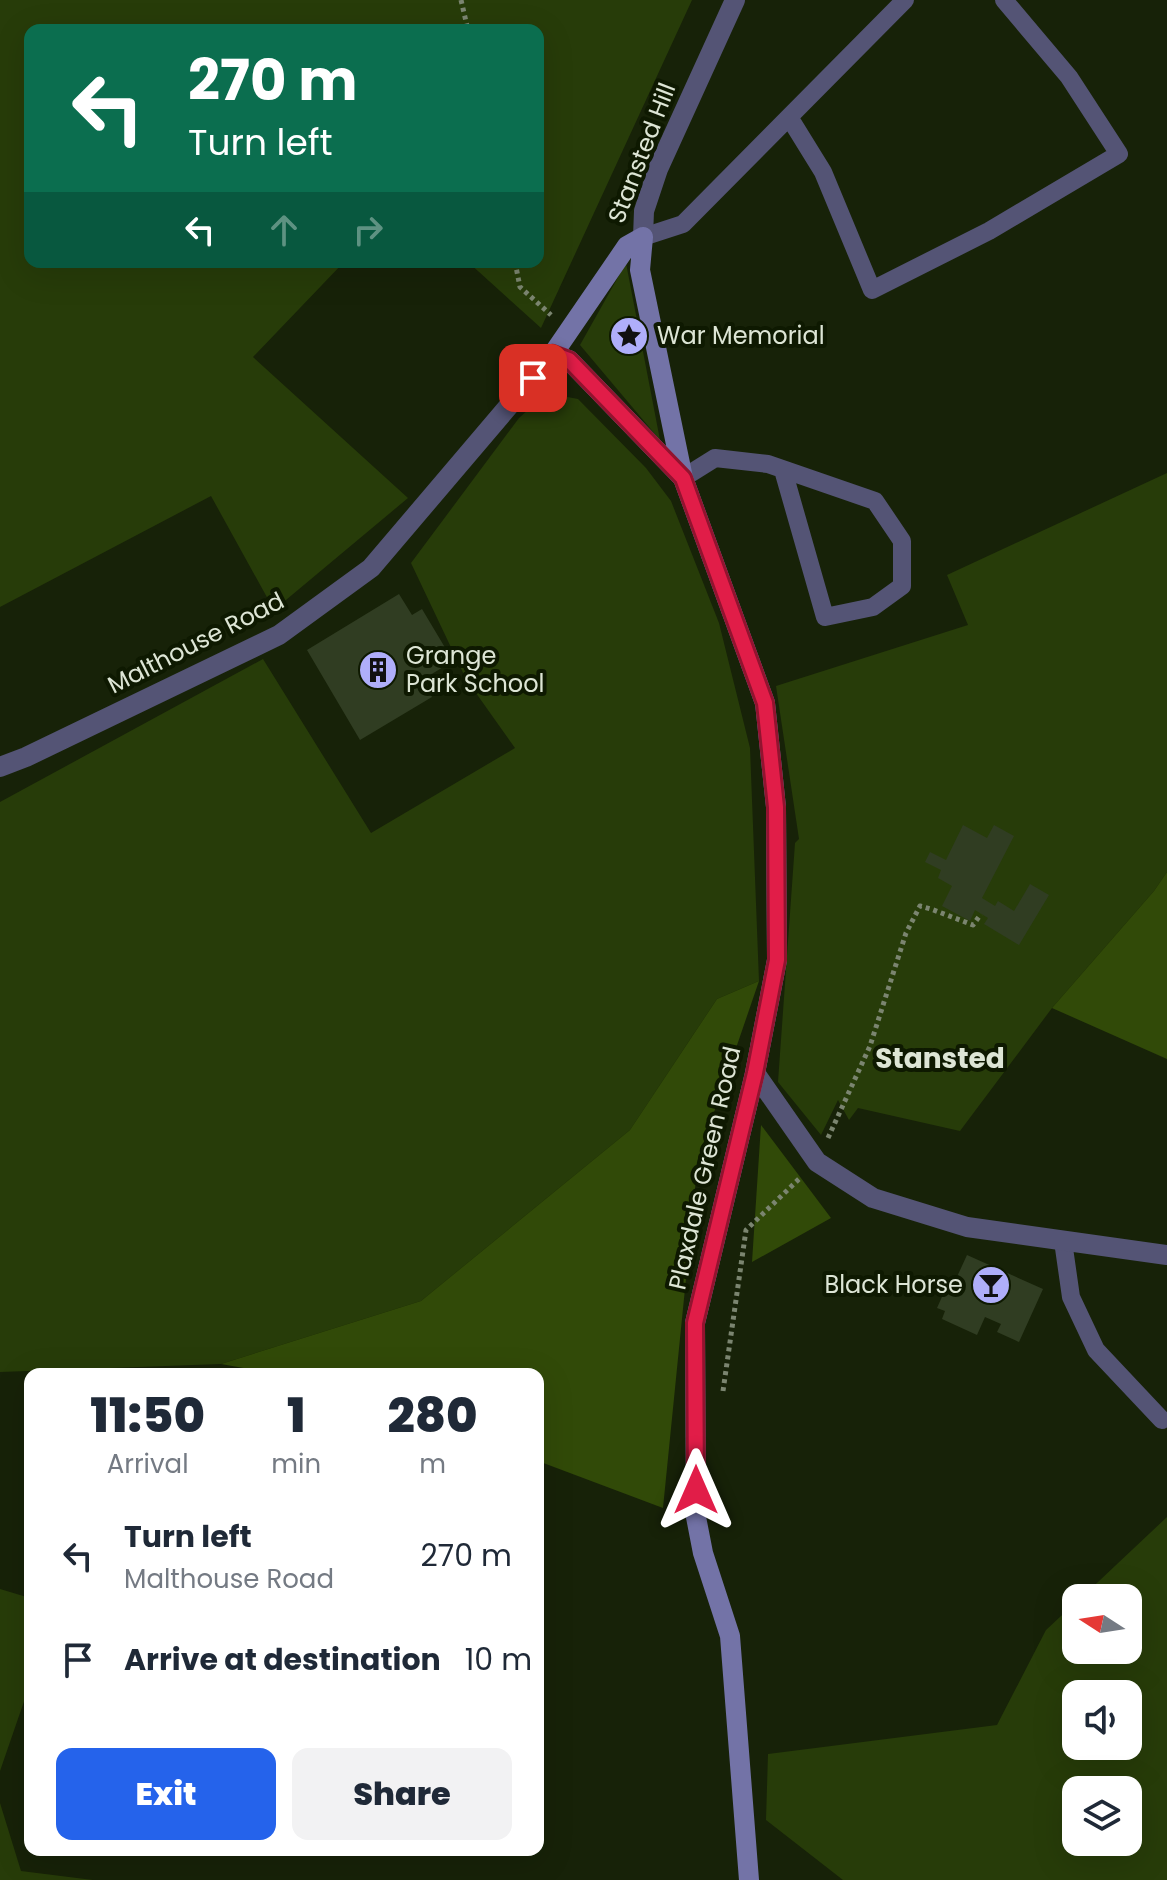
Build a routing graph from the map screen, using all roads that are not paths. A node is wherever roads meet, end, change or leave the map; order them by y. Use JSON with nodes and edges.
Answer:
{"nodes":[{"id":1,"x":735,"y":0,"type":"edge"},
{"id":2,"x":905,"y":0,"type":"edge"},
{"id":3,"x":1004,"y":0,"type":"edge"},
{"id":4,"x":789,"y":117,"type":"junction"},
{"id":5,"x":643,"y":237,"type":"junction"},
{"id":6,"x":553,"y":354,"type":"junction"},
{"id":7,"x":783,"y":470,"type":"junction"},
{"id":8,"x":683,"y":478,"type":"junction"},
{"id":9,"x":0,"y":767,"type":"edge"},
{"id":10,"x":755,"y":1073,"type":"junction"},
{"id":11,"x":1063,"y":1241,"type":"junction"},
{"id":12,"x":1167,"y":1255,"type":"edge"},
{"id":13,"x":1162,"y":1420,"type":"dead end"},
{"id":14,"x":749,"y":1880,"type":"edge"}],
"edges":[{"from":1,"to":5,"type":"street","name":"Stansted Hill"},
{"from":2,"to":4,"type":"lane"},
{"from":3,"to":4,"type":"lane"},
{"from":4,"to":5,"type":"lane"},
{"from":5,"to":6,"type":"street","name":"Stansted Hill"},
{"from":5,"to":8,"type":"street","name":"Plaxdale Green Road"},
{"from":6,"to":8,"type":"street","name":"Plaxdale Green Road"},
{"from":6,"to":9,"type":"street","name":"Malthouse Road"},
{"from":7,"to":7,"type":"lane"},
{"from":7,"to":8,"type":"lane"},
{"from":8,"to":10,"type":"street","name":"Plaxdale Green Road"},
{"from":10,"to":11,"type":"street"},
{"from":10,"to":14,"type":"street","name":"Plaxdale Green Road"},
{"from":11,"to":12,"type":"street"},
{"from":11,"to":13,"type":"lane"}]}
